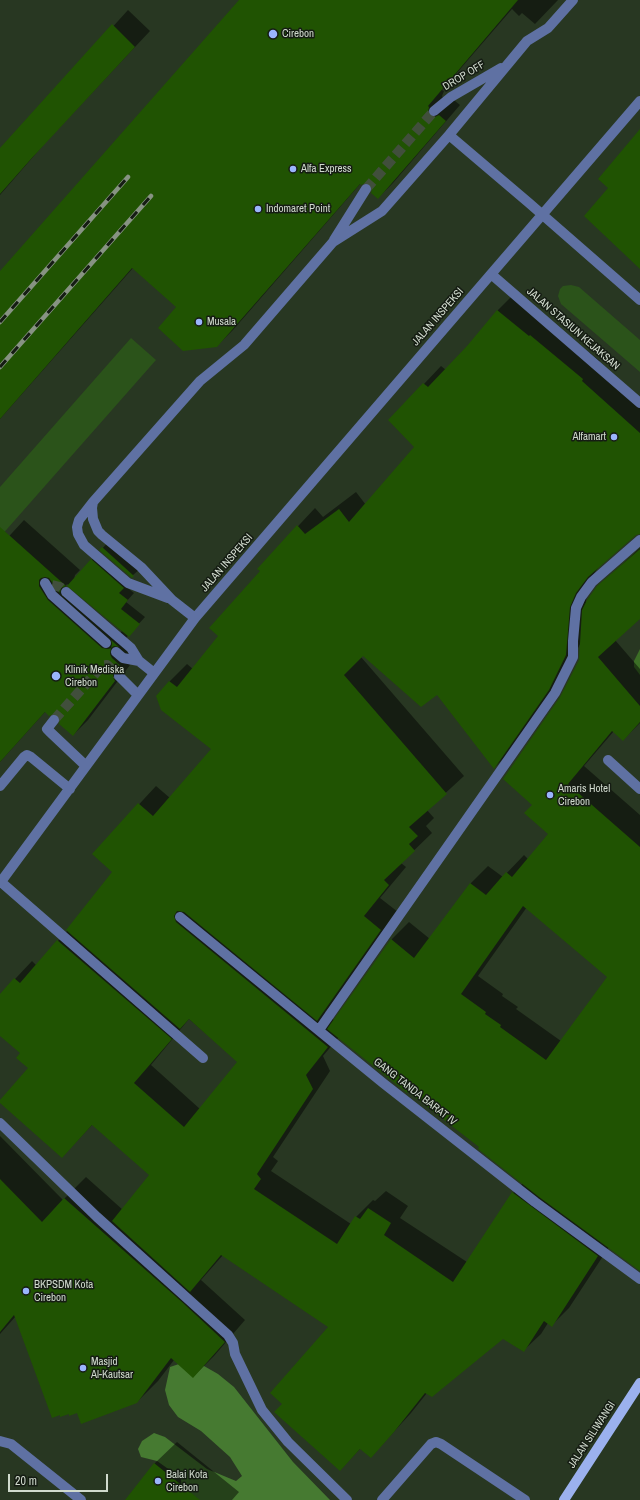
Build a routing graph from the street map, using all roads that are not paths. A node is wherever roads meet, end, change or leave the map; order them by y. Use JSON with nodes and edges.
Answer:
{"nodes":[{"id":1,"x":573,"y":0,"type":"edge"},
{"id":2,"x":508,"y":64,"type":"junction"},
{"id":3,"x":640,"y":100,"type":"edge"},
{"id":4,"x":434,"y":110,"type":"tunnel mouth"},
{"id":5,"x":449,"y":135,"type":"junction"},
{"id":6,"x":366,"y":189,"type":"tunnel mouth"},
{"id":7,"x":542,"y":214,"type":"junction"},
{"id":8,"x":333,"y":242,"type":"junction"},
{"id":9,"x":491,"y":274,"type":"junction"},
{"id":10,"x":640,"y":300,"type":"edge"},
{"id":11,"x":640,"y":403,"type":"edge"},
{"id":12,"x":93,"y":502,"type":"junction"},
{"id":13,"x":640,"y":540,"type":"edge"},
{"id":14,"x":52,"y":585,"type":"dead end"},
{"id":15,"x":66,"y":592,"type":"tunnel mouth"},
{"id":16,"x":172,"y":600,"type":"junction"},
{"id":17,"x":195,"y":618,"type":"junction"},
{"id":18,"x":106,"y":643,"type":"dead end"},
{"id":19,"x":116,"y":652,"type":"dead end"},
{"id":20,"x":139,"y":661,"type":"junction"},
{"id":21,"x":154,"y":673,"type":"junction"},
{"id":22,"x":119,"y":676,"type":"tunnel mouth"},
{"id":23,"x":138,"y":695,"type":"junction"},
{"id":24,"x":54,"y":720,"type":"tunnel mouth"},
{"id":25,"x":608,"y":760,"type":"dead end"},
{"id":26,"x":86,"y":766,"type":"junction"},
{"id":27,"x":0,"y":786,"type":"edge"},
{"id":28,"x":70,"y":789,"type":"junction"},
{"id":29,"x":640,"y":789,"type":"edge"},
{"id":30,"x":0,"y":883,"type":"edge"},
{"id":31,"x":180,"y":917,"type":"dead end"},
{"id":32,"x":319,"y":1030,"type":"junction"},
{"id":33,"x":203,"y":1058,"type":"dead end"},
{"id":34,"x":0,"y":1123,"type":"edge"},
{"id":35,"x":640,"y":1279,"type":"edge"},
{"id":36,"x":640,"y":1383,"type":"edge"},
{"id":37,"x":0,"y":1442,"type":"edge"},
{"id":38,"x":81,"y":1500,"type":"edge"},
{"id":39,"x":347,"y":1500,"type":"edge"},
{"id":40,"x":382,"y":1500,"type":"edge"},
{"id":41,"x":525,"y":1500,"type":"edge"},
{"id":42,"x":564,"y":1500,"type":"edge"}],
"edges":[{"from":1,"to":2,"type":"street"},
{"from":2,"to":4,"type":"street","name":"DROP OFF"},
{"from":2,"to":5,"type":"street"},
{"from":3,"to":7,"type":"street","name":"JALAN INSPEKSI"},
{"from":5,"to":7,"type":"street"},
{"from":5,"to":8,"type":"street"},
{"from":6,"to":8,"type":"street"},
{"from":7,"to":9,"type":"street","name":"JALAN INSPEKSI"},
{"from":7,"to":10,"type":"street"},
{"from":8,"to":12,"type":"street"},
{"from":9,"to":11,"type":"street","name":"JALAN STASIUN KEJAKSAN"},
{"from":9,"to":17,"type":"street","name":"JALAN INSPEKSI"},
{"from":12,"to":16,"type":"street"},
{"from":12,"to":16,"type":"street"},
{"from":13,"to":32,"type":"street"},
{"from":14,"to":18,"type":"street"},
{"from":15,"to":20,"type":"street"},
{"from":16,"to":17,"type":"street"},
{"from":17,"to":21,"type":"street","name":"JALAN INSPEKSI"},
{"from":19,"to":20,"type":"street"},
{"from":20,"to":21,"type":"street"},
{"from":21,"to":23,"type":"street","name":"JALAN INSPEKSI"},
{"from":22,"to":23,"type":"street"},
{"from":23,"to":26,"type":"street","name":"JALAN INSPEKSI"},
{"from":24,"to":26,"type":"street"},
{"from":25,"to":29,"type":"street"},
{"from":26,"to":28,"type":"street","name":"JALAN INSPEKSI"},
{"from":27,"to":28,"type":"street"},
{"from":28,"to":30,"type":"street","name":"JALAN INSPEKSI"},
{"from":30,"to":33,"type":"street"},
{"from":31,"to":32,"type":"street","name":"GANG TANDA BARAT IV"},
{"from":32,"to":35,"type":"street","name":"GANG TANDA BARAT IV"},
{"from":34,"to":39,"type":"street"},
{"from":36,"to":42,"type":"main road","name":"JALAN SILIWANGI"},
{"from":37,"to":38,"type":"street"},
{"from":40,"to":41,"type":"street"}]}
